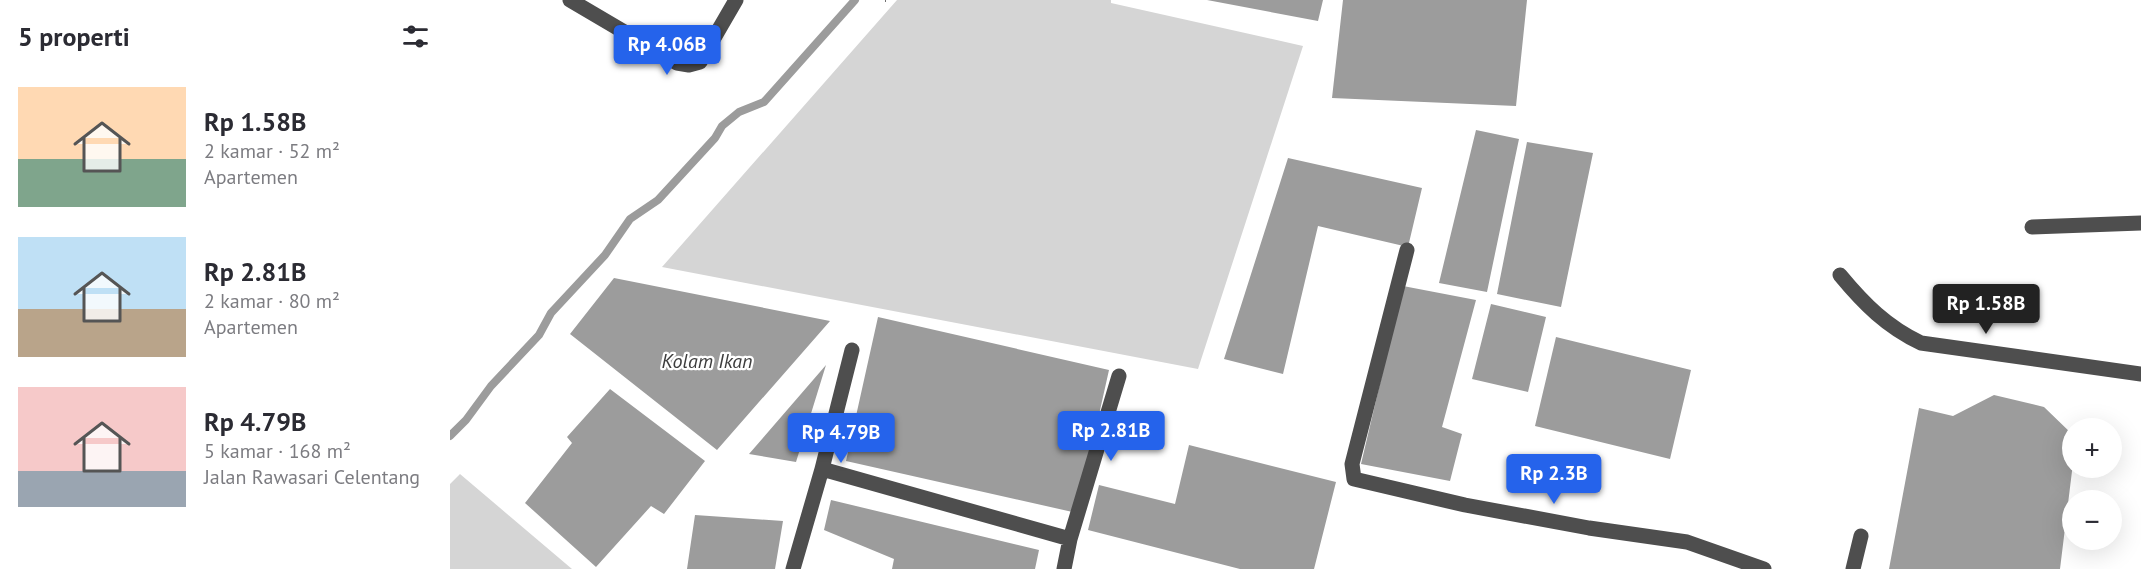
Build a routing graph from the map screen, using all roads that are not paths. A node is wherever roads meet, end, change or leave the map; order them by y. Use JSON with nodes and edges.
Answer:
{"nodes":[{"id":1,"x":570,"y":0,"type":"edge"},
{"id":2,"x":736,"y":0,"type":"edge"},
{"id":3,"x":2141,"y":223,"type":"edge"},
{"id":4,"x":2032,"y":227,"type":"dead end"},
{"id":5,"x":1407,"y":250,"type":"dead end"},
{"id":6,"x":1840,"y":275,"type":"dead end"},
{"id":7,"x":852,"y":350,"type":"dead end"},
{"id":8,"x":2141,"y":374,"type":"edge"},
{"id":9,"x":1119,"y":376,"type":"dead end"},
{"id":10,"x":822,"y":470,"type":"junction"},
{"id":11,"x":1861,"y":536,"type":"dead end"},
{"id":12,"x":1070,"y":539,"type":"junction"},
{"id":13,"x":793,"y":569,"type":"edge"},
{"id":14,"x":1064,"y":569,"type":"edge"},
{"id":15,"x":1764,"y":569,"type":"edge"},
{"id":16,"x":1853,"y":569,"type":"edge"}],
"edges":[{"from":1,"to":2,"type":"street"},
{"from":3,"to":4,"type":"street"},
{"from":5,"to":15,"type":"street"},
{"from":6,"to":8,"type":"street"},
{"from":7,"to":10,"type":"street"},
{"from":9,"to":12,"type":"street"},
{"from":10,"to":12,"type":"street"},
{"from":10,"to":13,"type":"street"},
{"from":11,"to":16,"type":"street"},
{"from":12,"to":14,"type":"street"}]}
